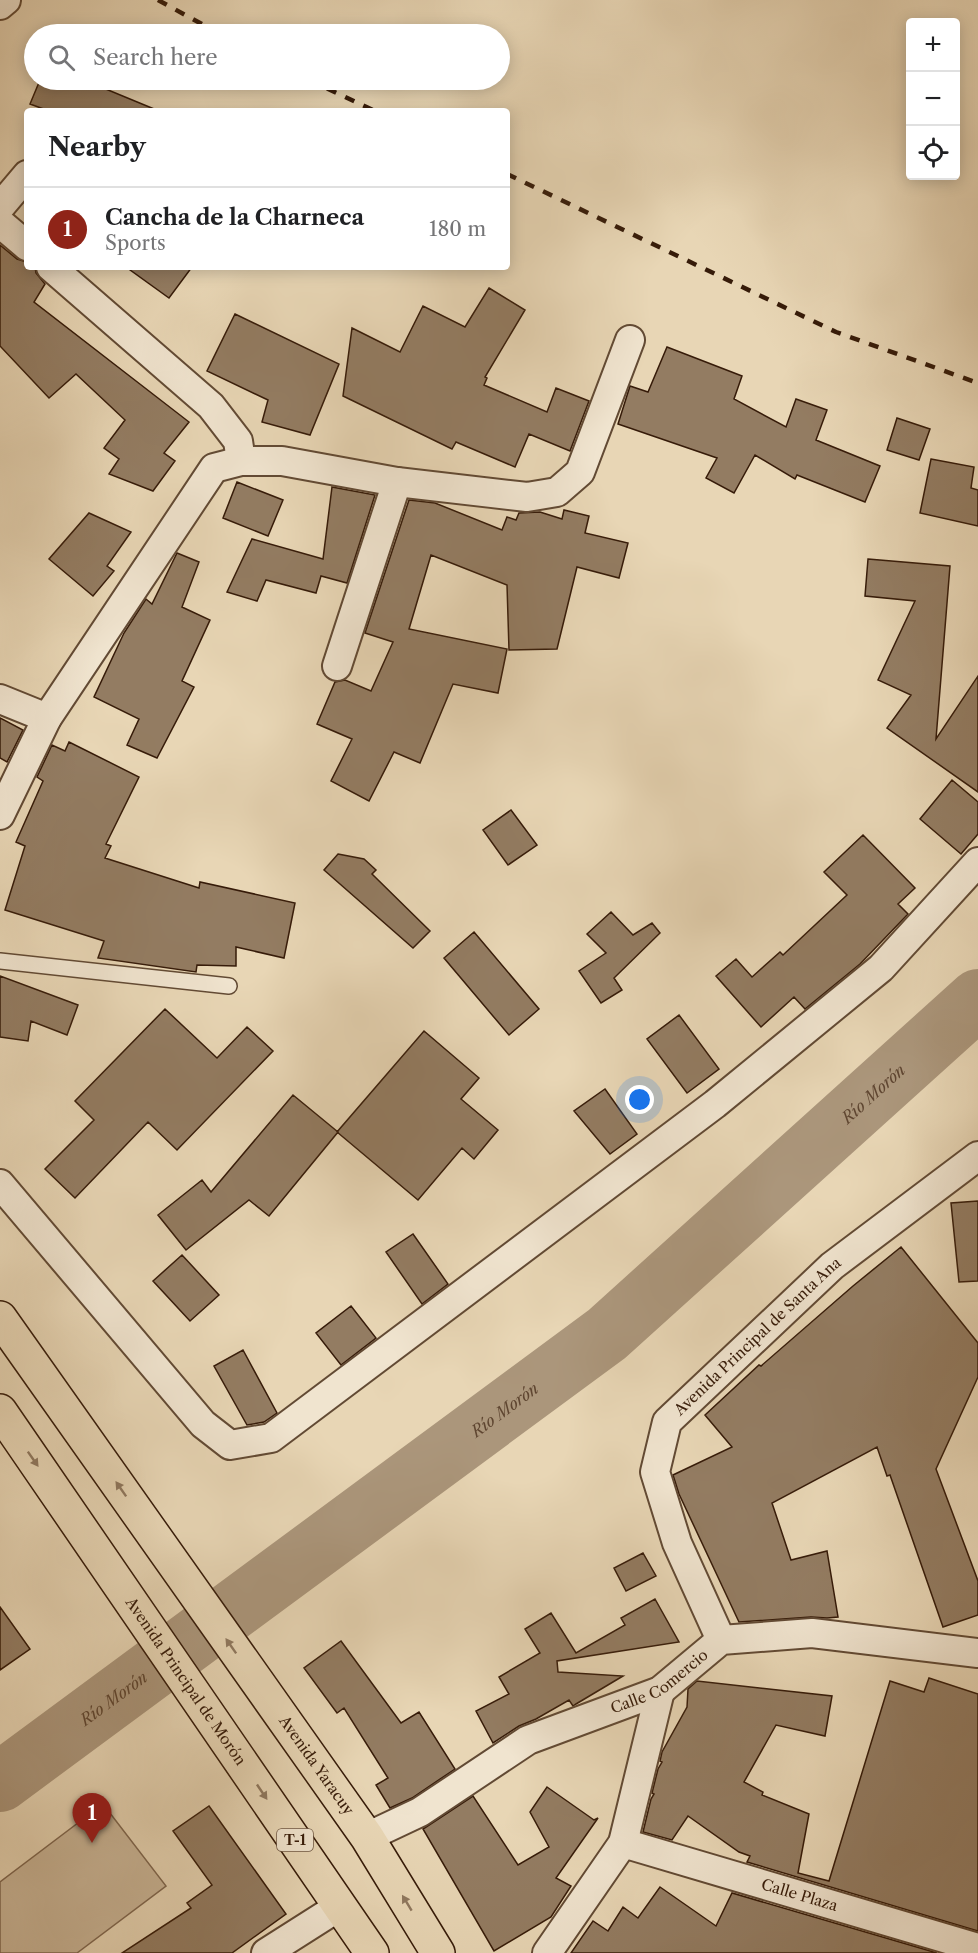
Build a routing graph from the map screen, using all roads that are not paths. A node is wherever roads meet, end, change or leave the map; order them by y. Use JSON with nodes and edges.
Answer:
{"nodes":[{"id":1,"x":6,"y":0,"type":"edge"},
{"id":2,"x":0,"y":4,"type":"edge"},
{"id":3,"x":24,"y":179,"type":"edge"},
{"id":4,"x":0,"y":207,"type":"edge"},
{"id":5,"x":0,"y":223,"type":"edge"},
{"id":6,"x":24,"y":243,"type":"edge"},
{"id":7,"x":54,"y":270,"type":"edge"},
{"id":8,"x":630,"y":340,"type":"dead end"},
{"id":9,"x":241,"y":461,"type":"junction"},
{"id":10,"x":396,"y":482,"type":"junction"},
{"id":11,"x":337,"y":666,"type":"dead end"},
{"id":12,"x":0,"y":699,"type":"edge"},
{"id":13,"x":47,"y":718,"type":"junction"},
{"id":14,"x":0,"y":815,"type":"edge"},
{"id":15,"x":978,"y":862,"type":"edge"},
{"id":16,"x":0,"y":961,"type":"edge"},
{"id":17,"x":229,"y":986,"type":"dead end"},
{"id":18,"x":978,"y":1156,"type":"edge"},
{"id":19,"x":0,"y":1184,"type":"edge"},
{"id":20,"x":0,"y":1318,"type":"edge"},
{"id":21,"x":0,"y":1411,"type":"edge"},
{"id":22,"x":721,"y":1640,"type":"junction"},
{"id":23,"x":978,"y":1653,"type":"edge"},
{"id":24,"x":660,"y":1691,"type":"junction"},
{"id":25,"x":367,"y":1837,"type":"junction"},
{"id":26,"x":623,"y":1843,"type":"junction"},
{"id":27,"x":340,"y":1906,"type":"junction"},
{"id":28,"x":978,"y":1948,"type":"edge"},
{"id":29,"x":266,"y":1953,"type":"edge"},
{"id":30,"x":372,"y":1953,"type":"edge"},
{"id":31,"x":438,"y":1953,"type":"edge"},
{"id":32,"x":547,"y":1953,"type":"edge"}],
"edges":[{"from":1,"to":2,"type":"street"},
{"from":3,"to":4,"type":"street"},
{"from":5,"to":6,"type":"street"},
{"from":7,"to":9,"type":"street"},
{"from":8,"to":10,"type":"street"},
{"from":9,"to":10,"type":"street"},
{"from":9,"to":13,"type":"street"},
{"from":10,"to":11,"type":"street"},
{"from":12,"to":13,"type":"street"},
{"from":13,"to":14,"type":"street"},
{"from":15,"to":19,"type":"street"},
{"from":16,"to":17,"type":"lane"},
{"from":18,"to":22,"type":"street","name":"Avenida Principal de Santa Ana"},
{"from":25,"to":20,"type":"main road","name":"Avenida Yaracuy","one_way":true},
{"from":21,"to":27,"type":"main road","name":"Avenida Principal de Morón","number":"T-1","one_way":true},
{"from":22,"to":23,"type":"street","name":"Calle Comercio"},
{"from":22,"to":24,"type":"street","name":"Calle Comercio"},
{"from":24,"to":25,"type":"street","name":"Calle Comercio"},
{"from":24,"to":26,"type":"street"},
{"from":31,"to":25,"type":"main road","one_way":true},
{"from":26,"to":28,"type":"street","name":"Calle Plaza"},
{"from":26,"to":32,"type":"street"},
{"from":27,"to":29,"type":"street"},
{"from":27,"to":30,"type":"main road","name":"Avenida Principal de Morón","number":"T-1"}]}
